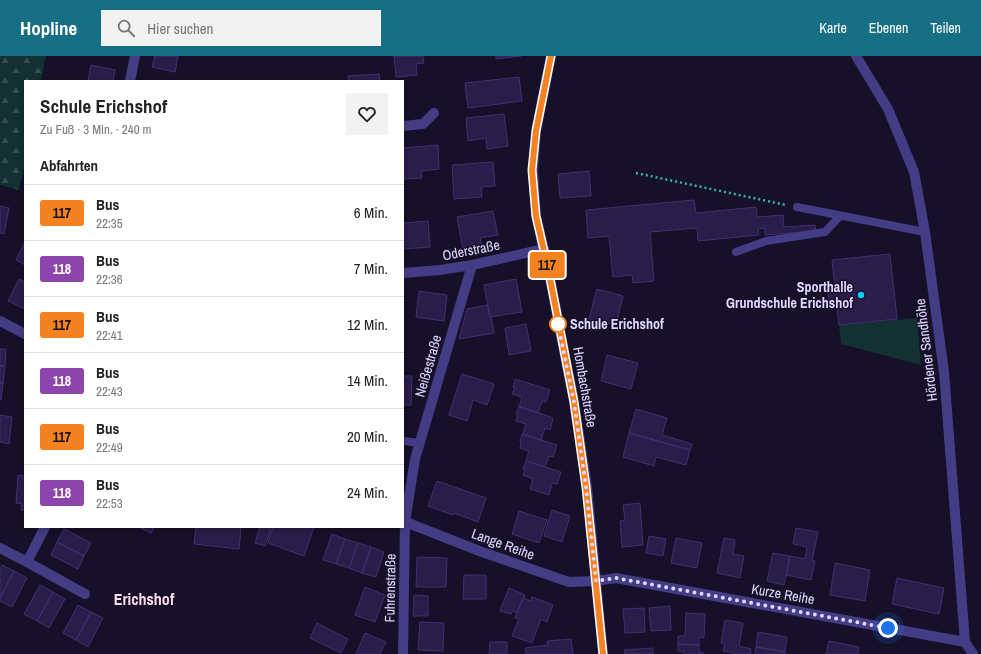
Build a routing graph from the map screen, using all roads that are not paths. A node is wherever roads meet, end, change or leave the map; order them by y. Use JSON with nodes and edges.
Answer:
{"nodes":[{"id":1,"x":135,"y":56,"type":"edge"},
{"id":2,"x":552,"y":56,"type":"edge"},
{"id":3,"x":856,"y":56,"type":"edge"},
{"id":4,"x":130,"y":80,"type":"edge"},
{"id":5,"x":434,"y":113,"type":"dead end"},
{"id":6,"x":404,"y":126,"type":"edge"},
{"id":7,"x":797,"y":207,"type":"road end"},
{"id":8,"x":840,"y":216,"type":"junction"},
{"id":9,"x":924,"y":232,"type":"junction"},
{"id":10,"x":544,"y":249,"type":"junction"},
{"id":11,"x":736,"y":252,"type":"dead end"},
{"id":12,"x":472,"y":265,"type":"junction"},
{"id":13,"x":404,"y":273,"type":"edge"},
{"id":14,"x":0,"y":321,"type":"edge"},
{"id":15,"x":24,"y":333,"type":"edge"},
{"id":16,"x":404,"y":441,"type":"edge"},
{"id":17,"x":420,"y":442,"type":"junction"},
{"id":18,"x":404,"y":522,"type":"edge"},
{"id":19,"x":44,"y":528,"type":"edge"},
{"id":20,"x":404,"y":528,"type":"edge"},
{"id":21,"x":0,"y":548,"type":"edge"},
{"id":22,"x":27,"y":562,"type":"junction"},
{"id":23,"x":596,"y":581,"type":"junction"},
{"id":24,"x":85,"y":594,"type":"dead end"},
{"id":25,"x":965,"y":642,"type":"junction"},
{"id":26,"x":403,"y":654,"type":"edge"},
{"id":27,"x":603,"y":654,"type":"edge"},
{"id":28,"x":972,"y":654,"type":"edge"}],
"edges":[{"from":1,"to":4,"type":"street"},
{"from":2,"to":10,"type":"street","name":"Hombachstraße"},
{"from":3,"to":9,"type":"street","name":"Hördener Sandhöhe"},
{"from":5,"to":6,"type":"street"},
{"from":7,"to":8,"type":"lane"},
{"from":8,"to":9,"type":"lane"},
{"from":8,"to":11,"type":"lane"},
{"from":9,"to":25,"type":"street","name":"Hördener Sandhöhe"},
{"from":10,"to":12,"type":"street","name":"Oderstraße"},
{"from":10,"to":23,"type":"street","name":"Hombachstraße"},
{"from":12,"to":13,"type":"street","name":"Oderstraße"},
{"from":12,"to":17,"type":"street","name":"Neißestraße"},
{"from":14,"to":15,"type":"street"},
{"from":16,"to":17,"type":"lane"},
{"from":17,"to":18,"type":"street","name":"Neißestraße"},
{"from":18,"to":23,"type":"street","name":"Lange Reihe"},
{"from":19,"to":22,"type":"street"},
{"from":20,"to":26,"type":"street","name":"Fuhrenstraße"},
{"from":21,"to":22,"type":"street"},
{"from":22,"to":24,"type":"street"},
{"from":23,"to":25,"type":"street","name":"Kurze Reihe"},
{"from":23,"to":27,"type":"street","name":"Hombachstraße"},
{"from":25,"to":28,"type":"street","name":"Hördener Sandhöhe"}]}
